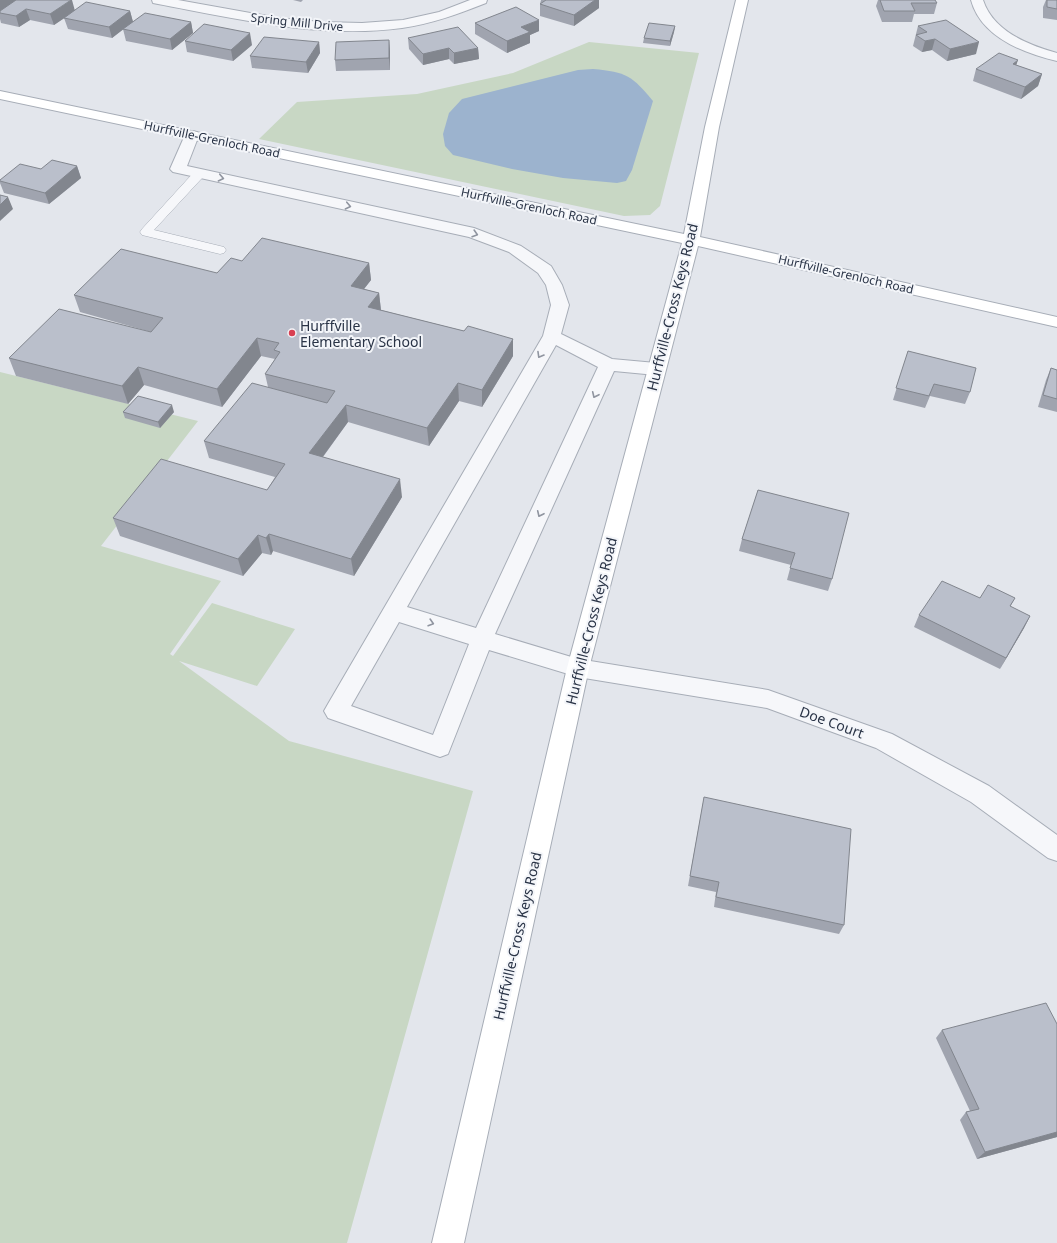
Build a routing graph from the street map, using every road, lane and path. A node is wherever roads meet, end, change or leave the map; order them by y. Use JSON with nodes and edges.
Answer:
{"nodes":[{"id":1,"x":158,"y":0,"type":"edge"},
{"id":2,"x":481,"y":0,"type":"edge"},
{"id":3,"x":742,"y":0,"type":"edge"},
{"id":4,"x":977,"y":0,"type":"edge"},
{"id":5,"x":205,"y":4,"type":"edge"},
{"id":6,"x":1057,"y":57,"type":"edge"},
{"id":7,"x":0,"y":95,"type":"edge"},
{"id":8,"x":192,"y":135,"type":"junction"},
{"id":9,"x":199,"y":174,"type":"junction"},
{"id":10,"x":690,"y":240,"type":"junction"},
{"id":11,"x":220,"y":250,"type":"dead end"},
{"id":12,"x":1057,"y":322,"type":"edge"},
{"id":13,"x":552,"y":336,"type":"junction"},
{"id":14,"x":608,"y":365,"type":"junction"},
{"id":15,"x":656,"y":369,"type":"junction"},
{"id":16,"x":394,"y":612,"type":"junction"},
{"id":17,"x":482,"y":639,"type":"junction"},
{"id":18,"x":578,"y":668,"type":"junction"},
{"id":19,"x":1057,"y":850,"type":"edge"},
{"id":20,"x":448,"y":1243,"type":"edge"}],
"edges":[{"from":1,"to":5,"type":"street","name":"Spring Mill Drive"},
{"from":2,"to":5,"type":"street","name":"Spring Mill Drive"},
{"from":3,"to":10,"type":"main road","name":"Hurffville-Cross Keys Road"},
{"from":4,"to":6,"type":"street"},
{"from":7,"to":8,"type":"main road","name":"Hurffville-Grenloch Road"},
{"from":8,"to":9,"type":"street"},
{"from":8,"to":10,"type":"main road","name":"Hurffville-Grenloch Road"},
{"from":9,"to":11,"type":"lane"},
{"from":9,"to":13,"type":"street","one_way":true},
{"from":10,"to":12,"type":"main road","name":"Hurffville-Grenloch Road"},
{"from":10,"to":15,"type":"main road","name":"Hurffville-Cross Keys Road"},
{"from":13,"to":14,"type":"street"},
{"from":13,"to":16,"type":"street","one_way":true},
{"from":14,"to":15,"type":"street"},
{"from":14,"to":17,"type":"street","one_way":true},
{"from":15,"to":18,"type":"main road","name":"Hurffville-Cross Keys Road"},
{"from":16,"to":17,"type":"street","name":"Doe Court","one_way":true},
{"from":16,"to":17,"type":"street"},
{"from":17,"to":18,"type":"street","name":"Doe Court"},
{"from":18,"to":19,"type":"street","name":"Doe Court"},
{"from":18,"to":20,"type":"main road","name":"Hurffville-Cross Keys Road"}]}
